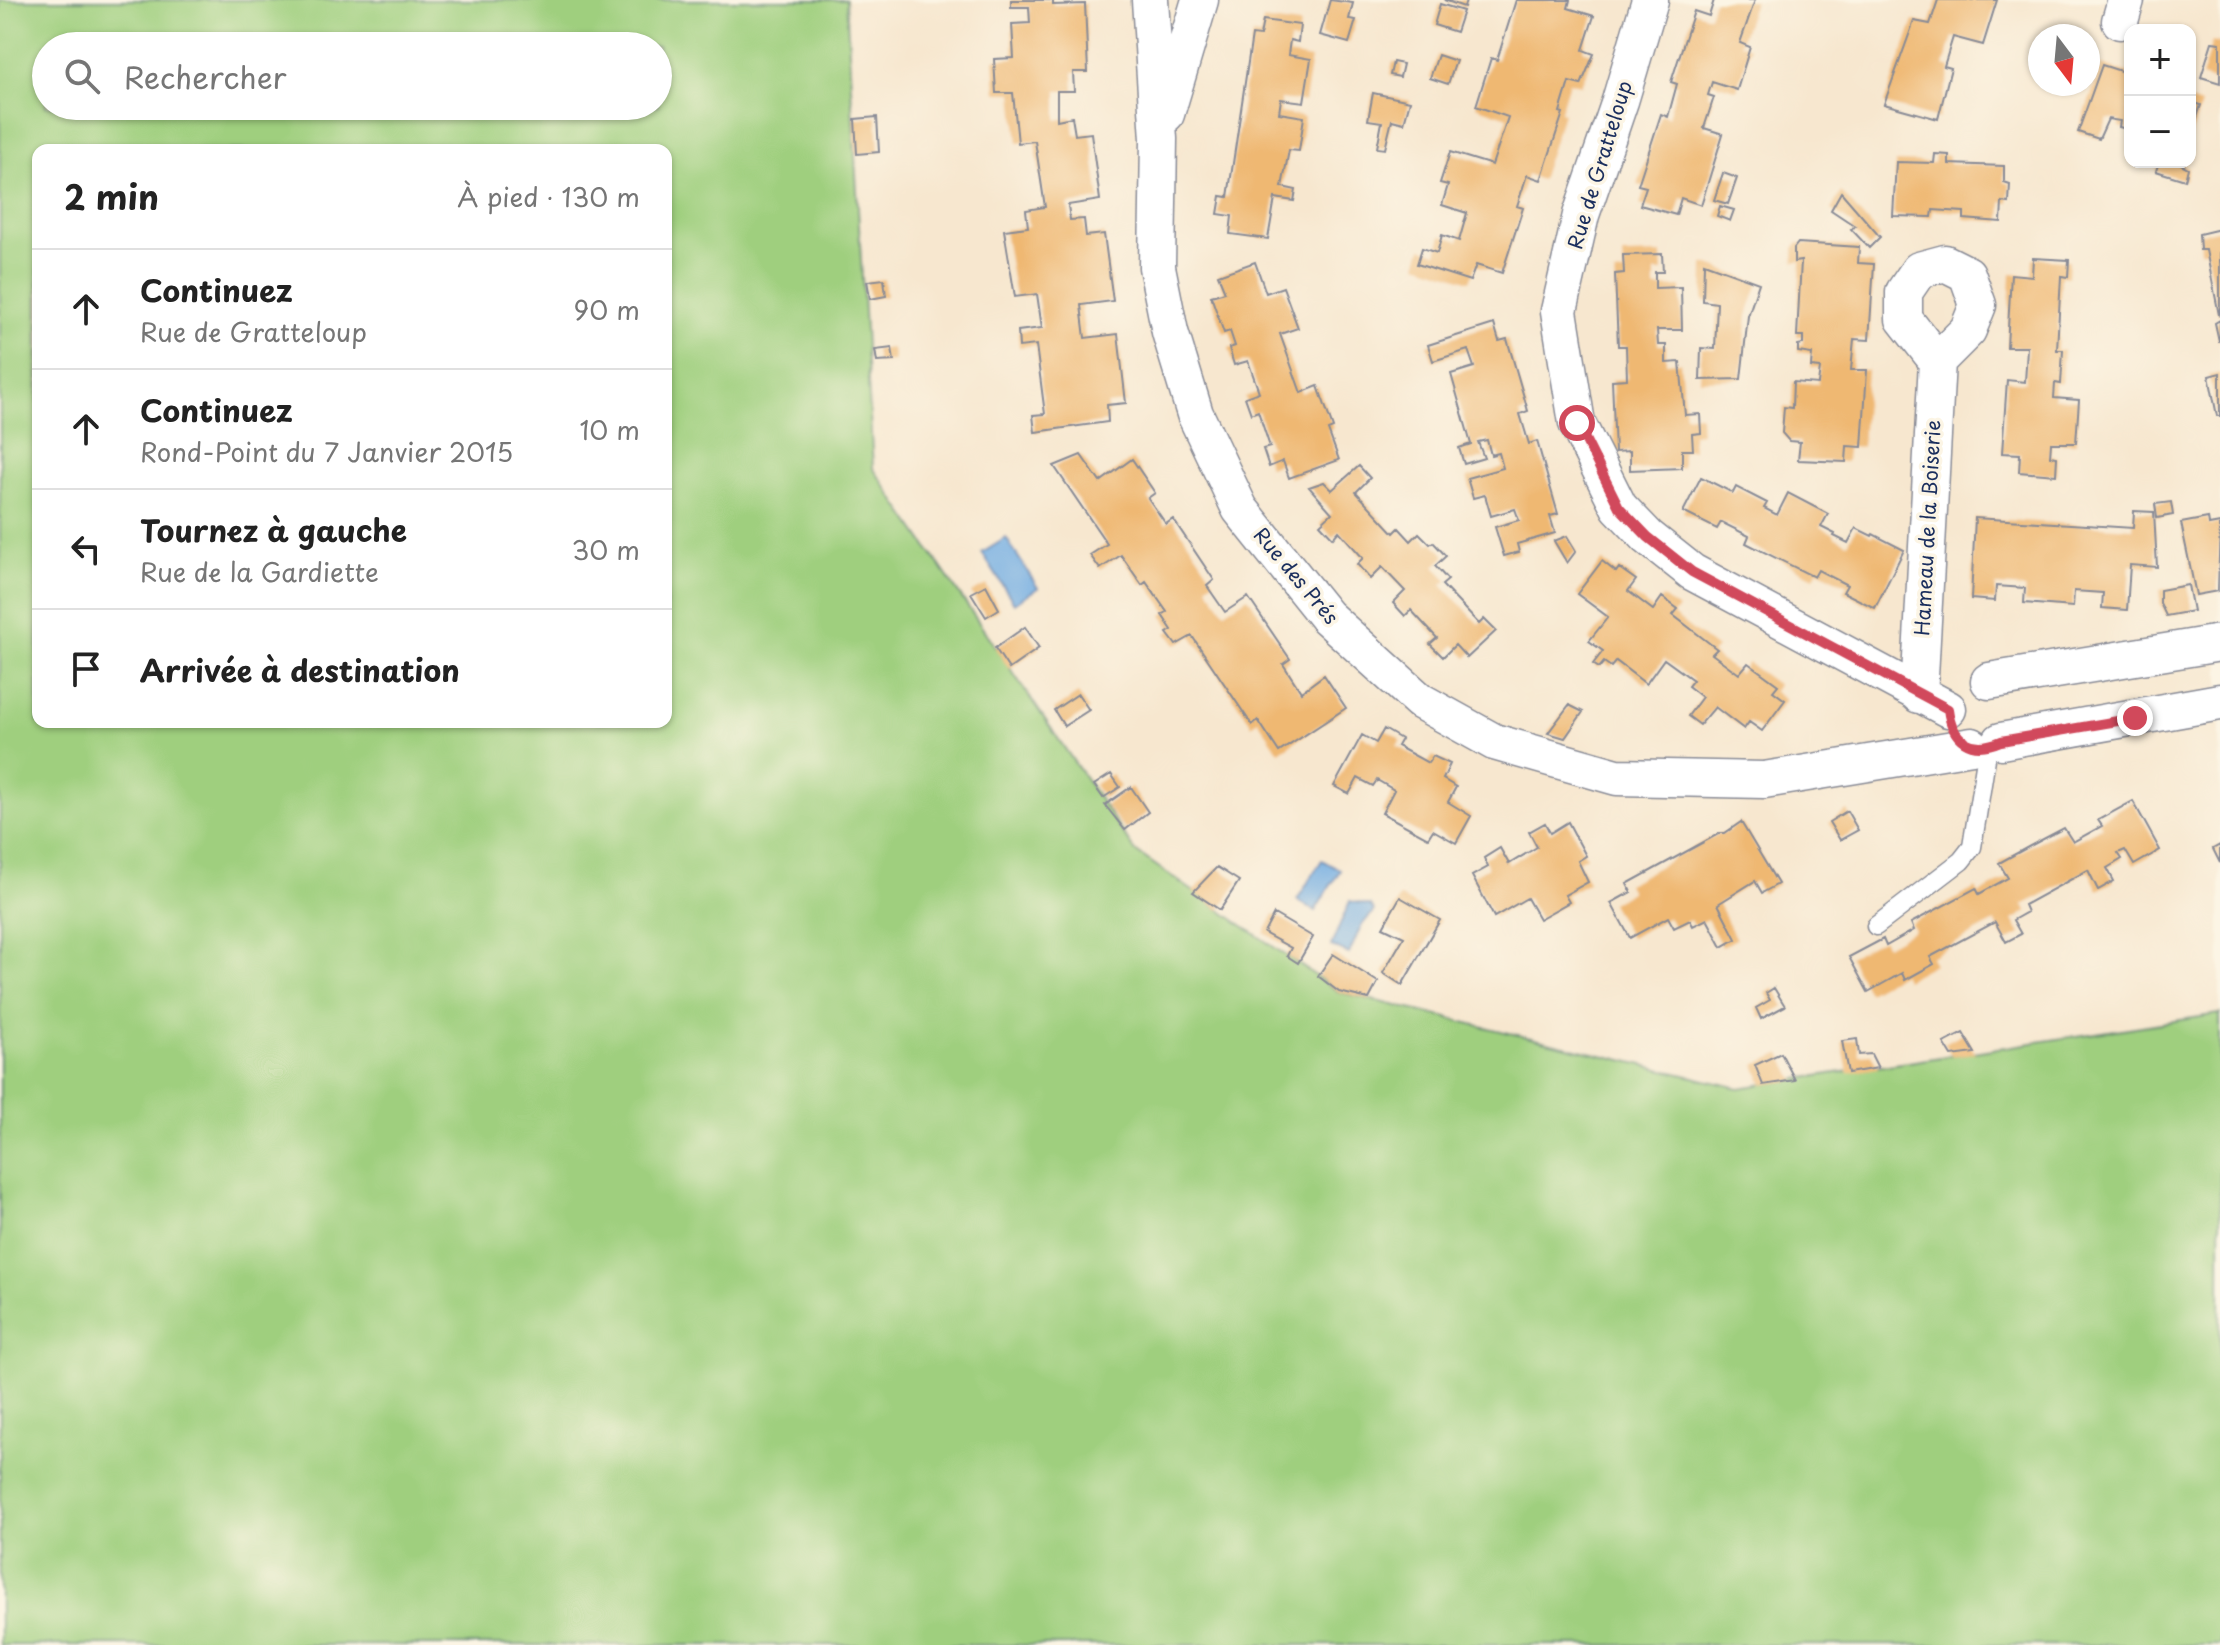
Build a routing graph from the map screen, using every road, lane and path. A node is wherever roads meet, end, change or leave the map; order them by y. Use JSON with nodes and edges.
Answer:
{"nodes":[{"id":1,"x":1150,"y":0,"type":"edge"},
{"id":2,"x":1200,"y":0,"type":"edge"},
{"id":3,"x":1650,"y":0,"type":"edge"},
{"id":4,"x":1159,"y":139,"type":"junction"},
{"id":5,"x":1937,"y":361,"type":"dead end"},
{"id":6,"x":2220,"y":643,"type":"edge"},
{"id":7,"x":1989,"y":681,"type":"junction"},
{"id":8,"x":2220,"y":702,"type":"edge"},
{"id":9,"x":1963,"y":727,"type":"junction"},
{"id":10,"x":1876,"y":926,"type":"dead end"}],
"edges":[{"from":1,"to":4,"type":"street","name":"Rue des Prés"},
{"from":2,"to":4,"type":"street"},
{"from":3,"to":9,"type":"street","name":"Rue de Gratteloup"},
{"from":4,"to":9,"type":"street","name":"Rue des Prés"},
{"from":5,"to":9,"type":"street","name":"Hameau de la Boiserie"},
{"from":6,"to":7,"type":"street"},
{"from":7,"to":9,"type":"street"},
{"from":7,"to":9,"type":"street"},
{"from":8,"to":9,"type":"street"},
{"from":9,"to":10,"type":"lane"}]}
